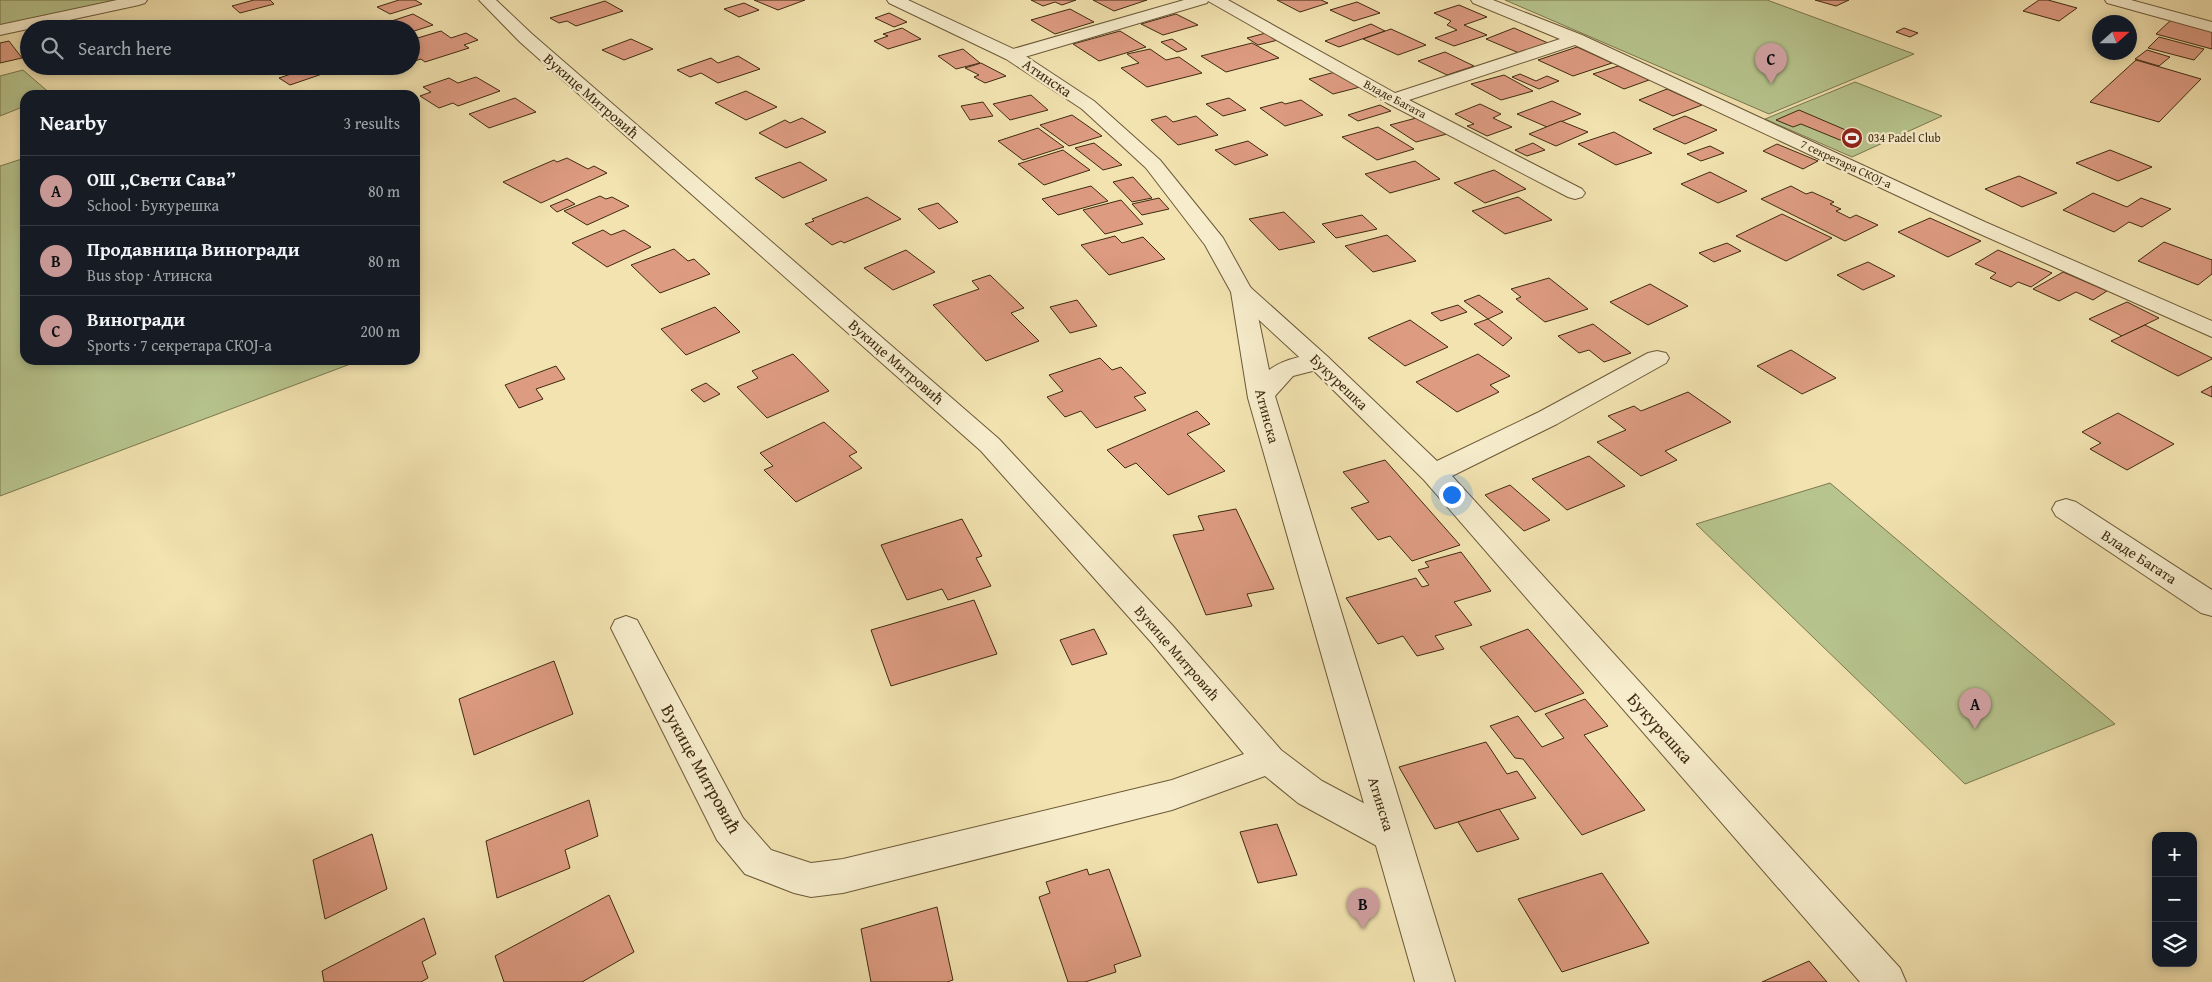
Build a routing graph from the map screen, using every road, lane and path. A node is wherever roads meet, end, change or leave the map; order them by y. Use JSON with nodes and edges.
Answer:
{"nodes":[{"id":1,"x":139,"y":0,"type":"edge"},
{"id":2,"x":487,"y":0,"type":"edge"},
{"id":3,"x":896,"y":0,"type":"edge"},
{"id":4,"x":1201,"y":0,"type":"edge"},
{"id":5,"x":1216,"y":0,"type":"edge"},
{"id":6,"x":1479,"y":0,"type":"edge"},
{"id":7,"x":2113,"y":0,"type":"edge"},
{"id":8,"x":46,"y":20,"type":"edge"},
{"id":9,"x":20,"y":26,"type":"edge"},
{"id":10,"x":2212,"y":27,"type":"edge"},
{"id":11,"x":0,"y":30,"type":"edge"},
{"id":12,"x":1576,"y":39,"type":"junction"},
{"id":13,"x":1012,"y":55,"type":"junction"},
{"id":14,"x":1393,"y":99,"type":"junction"},
{"id":15,"x":1576,"y":193,"type":"dead end"},
{"id":16,"x":1242,"y":292,"type":"junction"},
{"id":17,"x":2212,"y":330,"type":"edge"},
{"id":18,"x":1658,"y":358,"type":"dead end"},
{"id":19,"x":1319,"y":362,"type":"junction"},
{"id":20,"x":1261,"y":398,"type":"junction"},
{"id":21,"x":1434,"y":474,"type":"junction"},
{"id":22,"x":2066,"y":508,"type":"dead end"},
{"id":23,"x":2212,"y":605,"type":"edge"},
{"id":24,"x":626,"y":628,"type":"dead end"},
{"id":25,"x":1269,"y":760,"type":"junction"},
{"id":26,"x":1390,"y":835,"type":"junction"},
{"id":27,"x":1435,"y":982,"type":"edge"},
{"id":28,"x":1886,"y":982,"type":"edge"}],
"edges":[{"from":1,"to":8,"type":"street"},
{"from":2,"to":25,"type":"street","name":"Вукице Митровић"},
{"from":3,"to":13,"type":"street","name":"Атинска"},
{"from":4,"to":13,"type":"street"},
{"from":5,"to":14,"type":"street","name":"Владе Багата"},
{"from":6,"to":12,"type":"street","name":"7 секретара СКОЈ-а"},
{"from":7,"to":10,"type":"street"},
{"from":9,"to":11,"type":"street"},
{"from":12,"to":14,"type":"street"},
{"from":12,"to":17,"type":"street","name":"7 секретара СКОЈ-а"},
{"from":13,"to":16,"type":"street","name":"Атинска"},
{"from":14,"to":15,"type":"street","name":"Владе Багата"},
{"from":16,"to":19,"type":"street","name":"Букурешка"},
{"from":16,"to":20,"type":"street","name":"Атинска"},
{"from":18,"to":21,"type":"street"},
{"from":19,"to":20,"type":"street"},
{"from":19,"to":21,"type":"street","name":"Букурешка"},
{"from":20,"to":26,"type":"street","name":"Атинска"},
{"from":21,"to":28,"type":"street","name":"Букурешка"},
{"from":22,"to":23,"type":"street","name":"Владе Багата"},
{"from":24,"to":25,"type":"street","name":"Вукице Митровић"},
{"from":25,"to":26,"type":"street","name":"Вукице Митровић"},
{"from":26,"to":27,"type":"street","name":"Атинска"}]}
